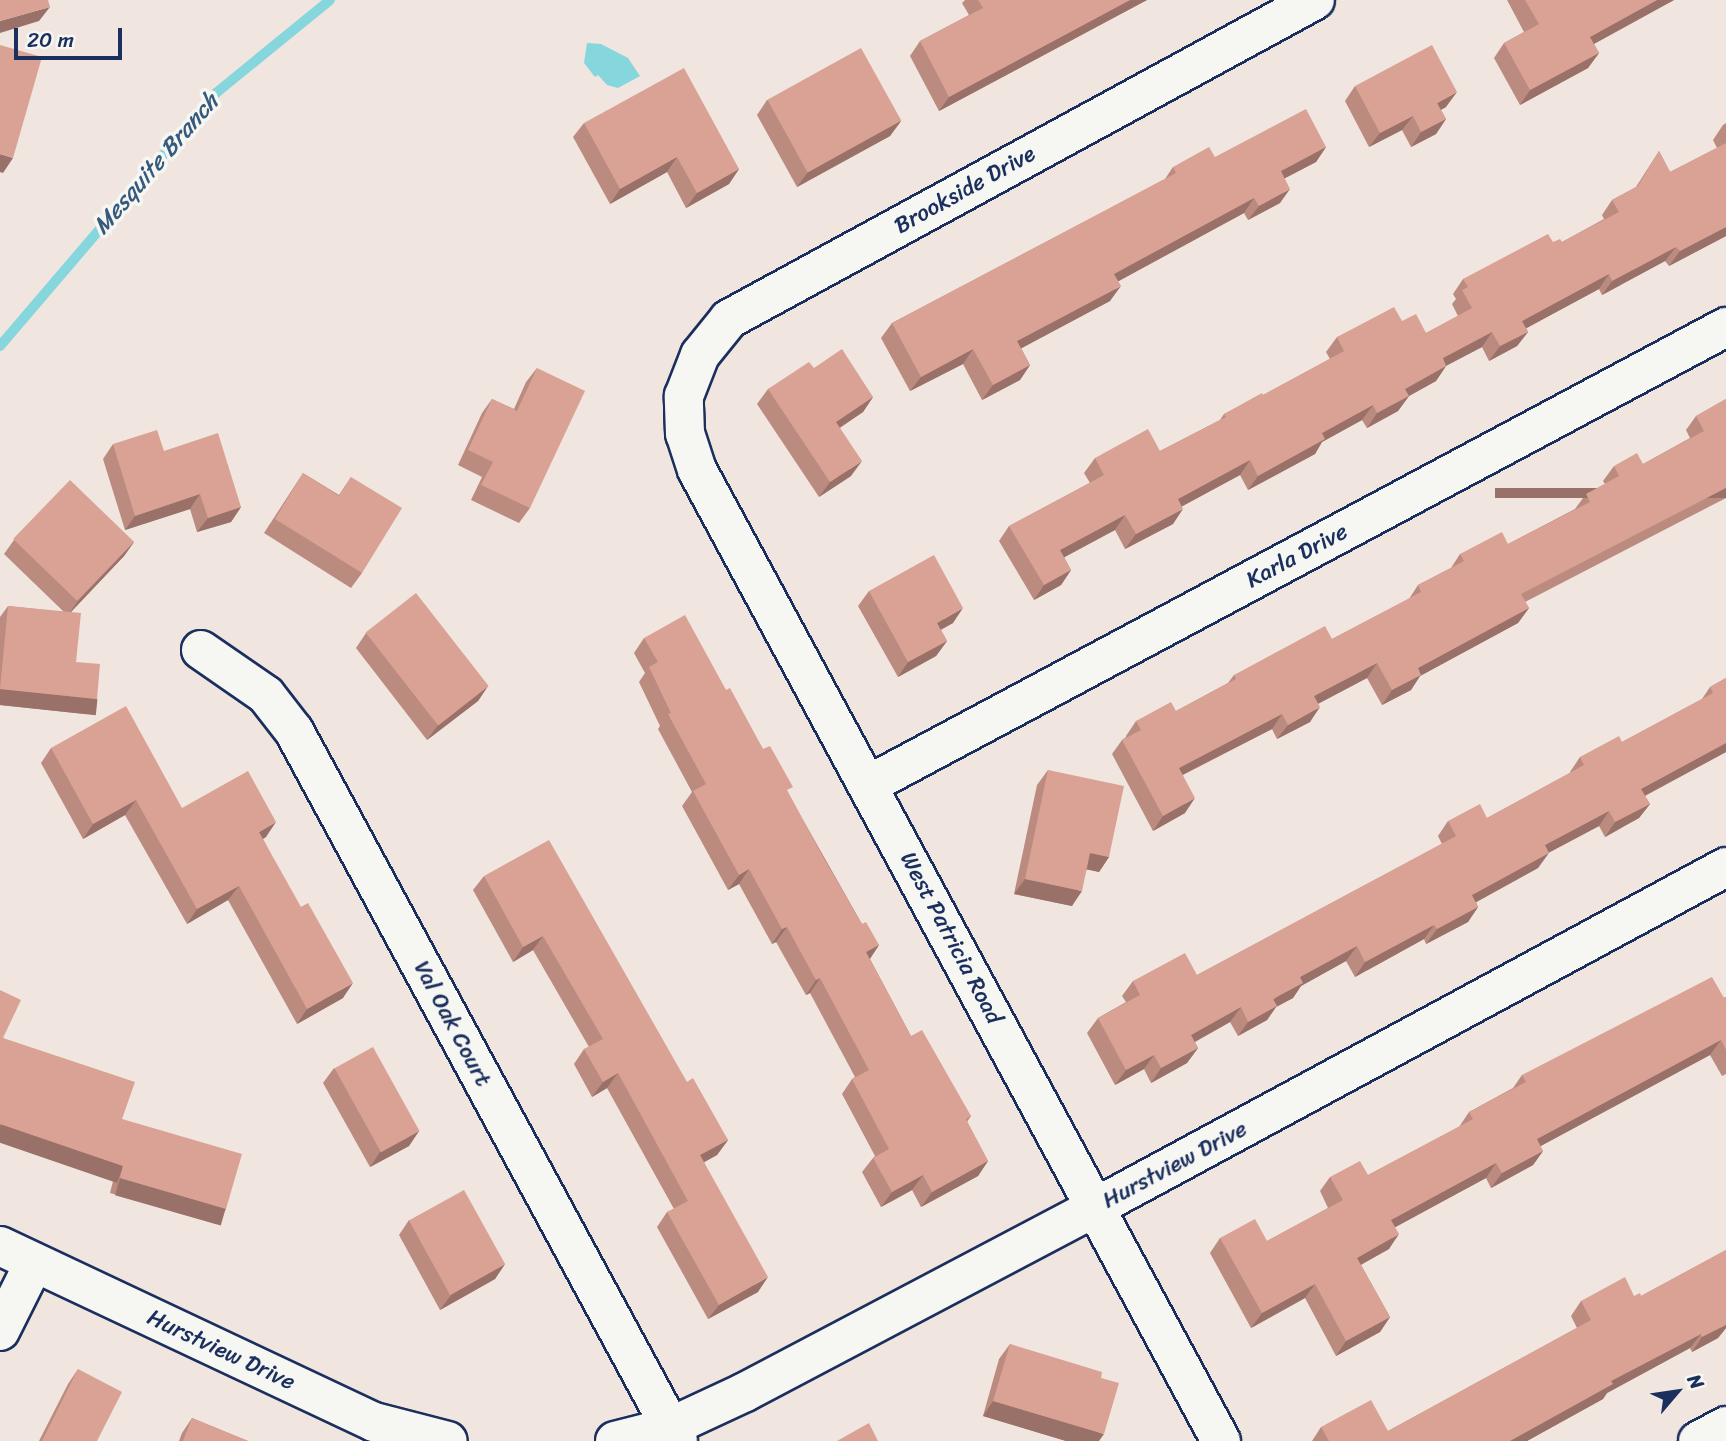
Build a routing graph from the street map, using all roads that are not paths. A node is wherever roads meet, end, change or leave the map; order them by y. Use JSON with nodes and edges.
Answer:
{"nodes":[{"id":1,"x":1315,"y":0,"type":"edge"},
{"id":2,"x":1726,"y":327,"type":"edge"},
{"id":3,"x":685,"y":434,"type":"joint"},
{"id":4,"x":201,"y":650,"type":"dead end"},
{"id":5,"x":868,"y":785,"type":"junction"},
{"id":6,"x":1726,"y":867,"type":"edge"},
{"id":7,"x":1096,"y":1208,"type":"junction"},
{"id":8,"x":0,"y":1246,"type":"edge"},
{"id":9,"x":34,"y":1263,"type":"junction"},
{"id":10,"x":0,"y":1331,"type":"edge"},
{"id":11,"x":1726,"y":1426,"type":"edge"},
{"id":12,"x":674,"y":1434,"type":"edge"},
{"id":13,"x":448,"y":1441,"type":"edge"},
{"id":14,"x":615,"y":1441,"type":"edge"},
{"id":15,"x":1220,"y":1441,"type":"edge"},
{"id":16,"x":1698,"y":1441,"type":"edge"}],
"edges":[{"from":1,"to":3,"type":"street","name":"Brookside Drive"},
{"from":2,"to":5,"type":"street","name":"Karla Drive"},
{"from":3,"to":5,"type":"street","name":"West Patricia Road"},
{"from":4,"to":12,"type":"street","name":"Val Oak Court"},
{"from":5,"to":7,"type":"street","name":"West Patricia Road"},
{"from":6,"to":7,"type":"street","name":"Hurstview Drive"},
{"from":7,"to":12,"type":"street","name":"Hurstview Drive"},
{"from":7,"to":15,"type":"street","name":"West Patricia Road"},
{"from":8,"to":9,"type":"street","name":"Hurstview Drive"},
{"from":9,"to":10,"type":"street"},
{"from":9,"to":13,"type":"street","name":"Hurstview Drive"},
{"from":11,"to":16,"type":"street"},
{"from":12,"to":14,"type":"street","name":"Hurstview Drive"}]}
